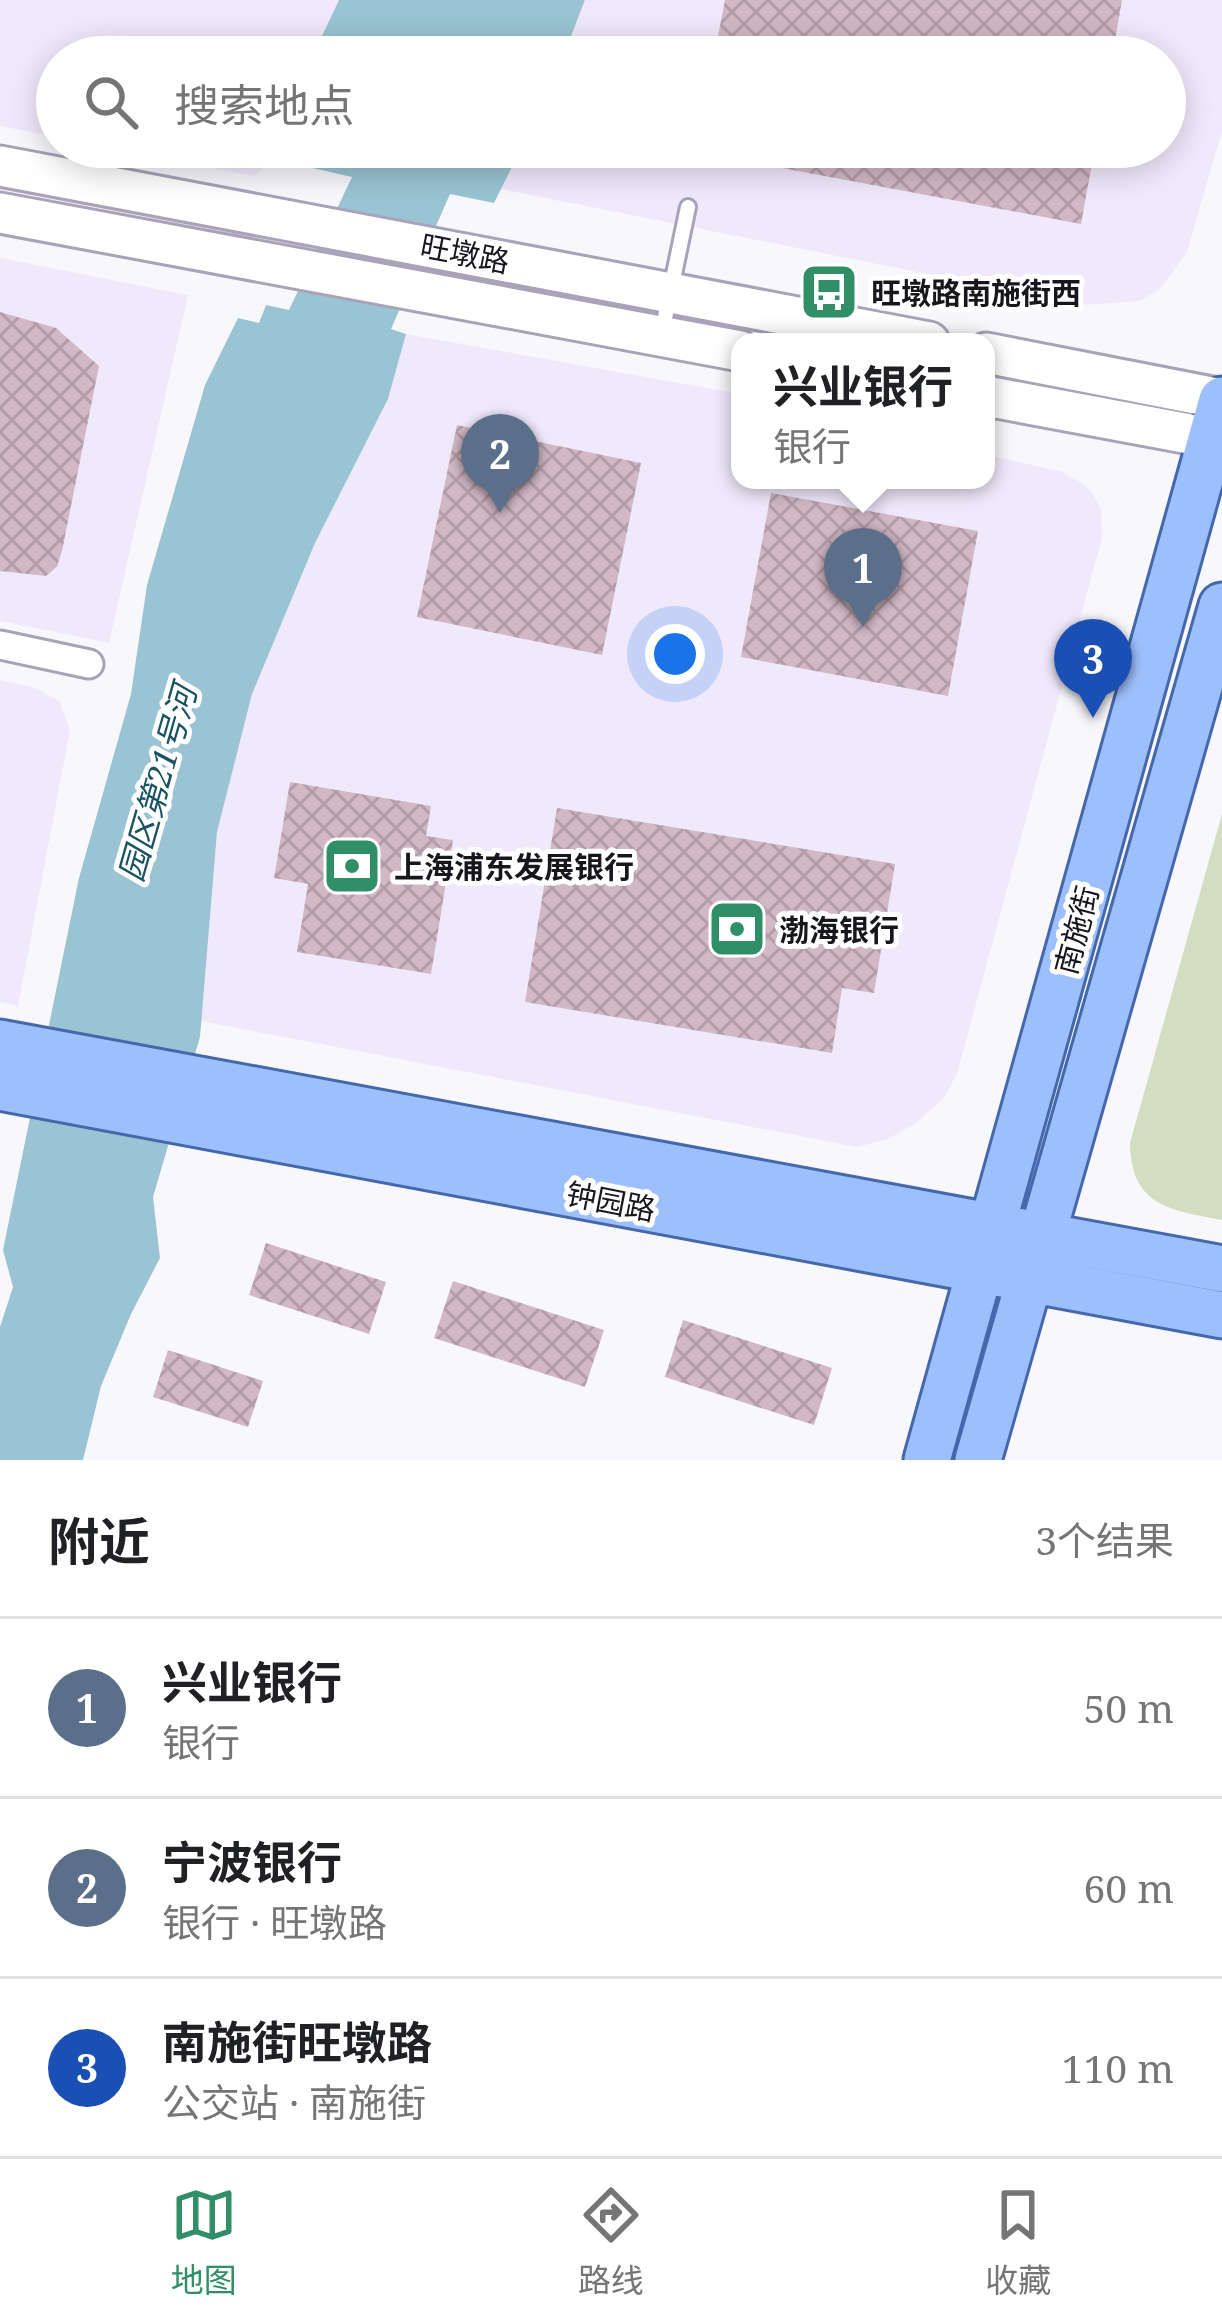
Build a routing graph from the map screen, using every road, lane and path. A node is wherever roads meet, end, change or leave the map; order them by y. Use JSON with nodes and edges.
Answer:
{"nodes":[{"id":1,"x":0,"y":166,"type":"edge"},
{"id":2,"x":688,"y":207,"type":"dead end"},
{"id":3,"x":0,"y":213,"type":"edge"},
{"id":4,"x":670,"y":292,"type":"junction"},
{"id":5,"x":882,"y":333,"type":"edge"},
{"id":6,"x":662,"y":337,"type":"junction"},
{"id":7,"x":731,"y":349,"type":"edge"},
{"id":8,"x":995,"y":356,"type":"edge"},
{"id":9,"x":995,"y":397,"type":"edge"},
{"id":10,"x":1219,"y":419,"type":"edge"},
{"id":11,"x":1222,"y":606,"type":"edge"},
{"id":12,"x":0,"y":645,"type":"edge"},
{"id":13,"x":89,"y":664,"type":"dead end"},
{"id":14,"x":11,"y":1067,"type":"edge"},
{"id":15,"x":199,"y":1102,"type":"junction"},
{"id":16,"x":994,"y":1226,"type":"junction"},
{"id":17,"x":1042,"y":1235,"type":"junction"},
{"id":18,"x":1222,"y":1269,"type":"edge"},
{"id":19,"x":981,"y":1270,"type":"junction"},
{"id":20,"x":1028,"y":1279,"type":"junction"},
{"id":21,"x":1222,"y":1315,"type":"edge"},
{"id":22,"x":927,"y":1460,"type":"edge"},
{"id":23,"x":978,"y":1460,"type":"edge"}],
"edges":[{"from":1,"to":4,"type":"main road","name":"旺墩路"},
{"from":2,"to":4,"type":"lane"},
{"from":3,"to":6,"type":"main road","name":"旺墩路"},
{"from":4,"to":5,"type":"main road","name":"旺墩路"},
{"from":4,"to":6,"type":"lane"},
{"from":6,"to":7,"type":"main road","name":"旺墩路"},
{"from":8,"to":10,"type":"main road"},
{"from":9,"to":10,"type":"main road"},
{"from":10,"to":16,"type":"main road","name":"南施街"},
{"from":11,"to":17,"type":"main road","name":"南施街"},
{"from":12,"to":13,"type":"street"},
{"from":14,"to":15,"type":"main road","name":"钟园路"},
{"from":15,"to":16,"type":"main road","name":"钟园路"},
{"from":15,"to":19,"type":"main road","name":"钟园路"},
{"from":16,"to":17,"type":"main road","name":"钟园路"},
{"from":16,"to":19,"type":"main road","name":"南施街"},
{"from":17,"to":18,"type":"main road","name":"钟园路"},
{"from":17,"to":20,"type":"main road","name":"南施街"},
{"from":19,"to":20,"type":"main road","name":"钟园路"},
{"from":19,"to":22,"type":"main road","name":"南施街"},
{"from":20,"to":21,"type":"main road","name":"钟园路"},
{"from":20,"to":23,"type":"main road","name":"南施街"}]}
